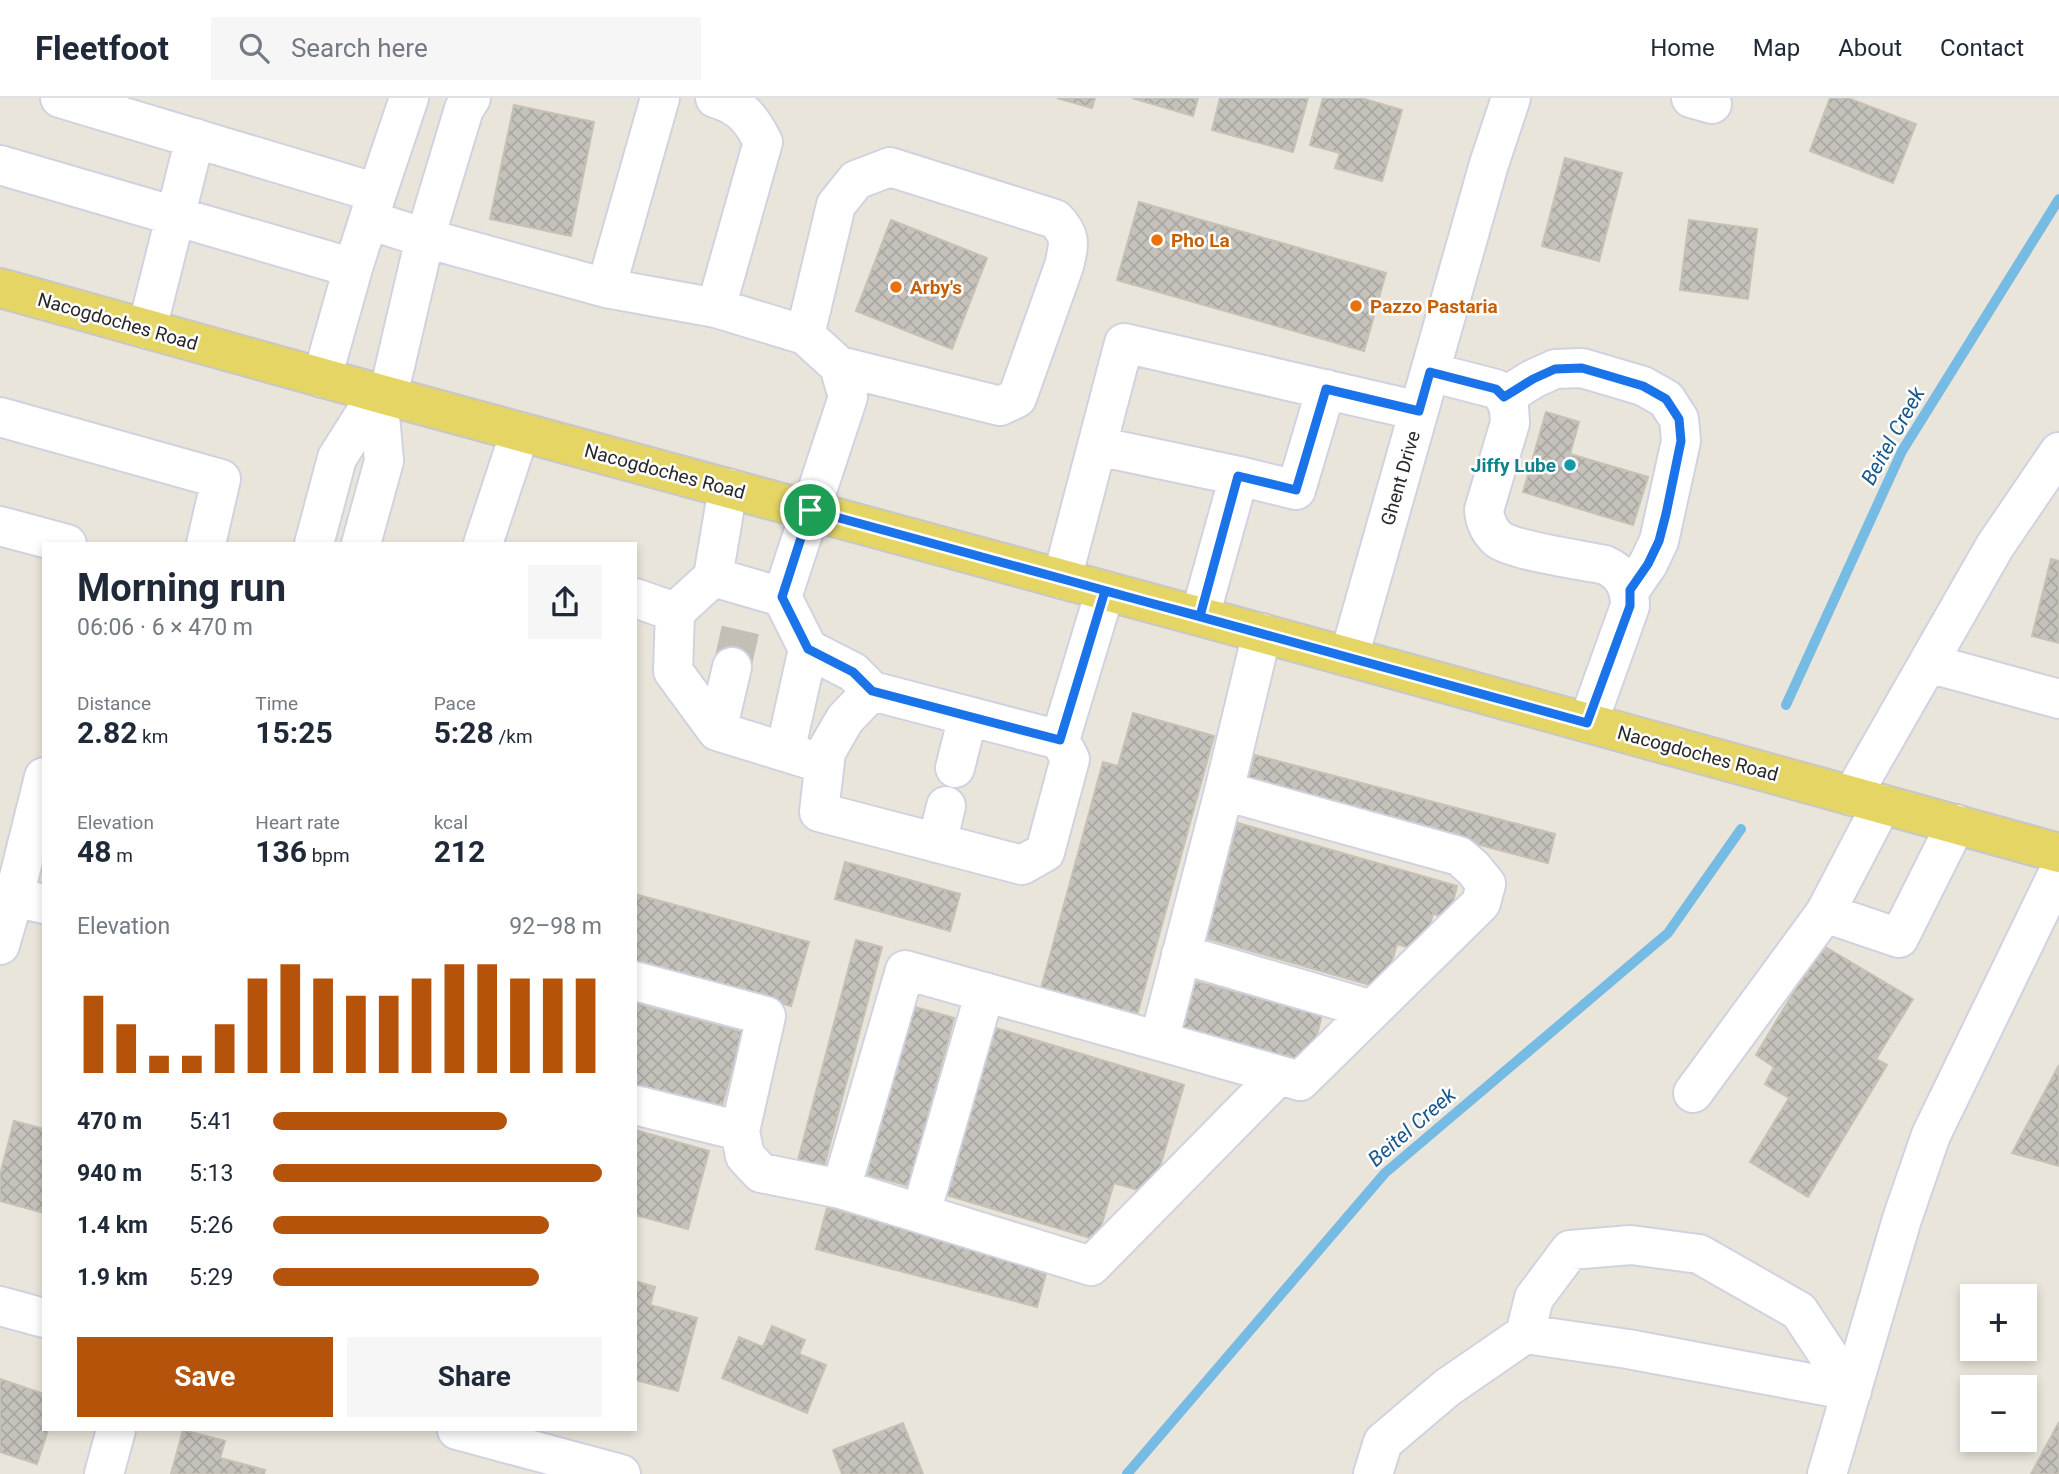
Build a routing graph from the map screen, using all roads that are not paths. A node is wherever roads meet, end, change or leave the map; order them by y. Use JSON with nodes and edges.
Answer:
{"nodes":[{"id":1,"x":60,"y":98,"type":"edge"},
{"id":2,"x":409,"y":98,"type":"edge"},
{"id":3,"x":471,"y":98,"type":"edge"},
{"id":4,"x":660,"y":98,"type":"edge"},
{"id":5,"x":715,"y":98,"type":"edge"},
{"id":6,"x":1511,"y":98,"type":"edge"},
{"id":7,"x":195,"y":138,"type":"junction"},
{"id":8,"x":0,"y":165,"type":"edge"},
{"id":9,"x":373,"y":206,"type":"junction"},
{"id":10,"x":175,"y":216,"type":"junction"},
{"id":11,"x":425,"y":238,"type":"junction"},
{"id":12,"x":353,"y":268,"type":"junction"},
{"id":13,"x":0,"y":288,"type":"edge"},
{"id":14,"x":606,"y":288,"type":"junction"},
{"id":15,"x":716,"y":309,"type":"junction"},
{"id":16,"x":147,"y":329,"type":"junction"},
{"id":17,"x":805,"y":335,"type":"junction"},
{"id":18,"x":839,"y":366,"type":"junction"},
{"id":19,"x":1430,"y":372,"type":"junction"},
{"id":20,"x":323,"y":378,"type":"junction"},
{"id":21,"x":1326,"y":389,"type":"junction"},
{"id":22,"x":383,"y":395,"type":"junction"},
{"id":23,"x":1504,"y":397,"type":"junction"},
{"id":24,"x":1419,"y":411,"type":"junction"},
{"id":25,"x":0,"y":417,"type":"edge"},
{"id":26,"x":520,"y":432,"type":"junction"},
{"id":27,"x":1097,"y":446,"type":"junction"},
{"id":28,"x":2059,"y":452,"type":"edge"},
{"id":29,"x":1238,"y":476,"type":"junction"},
{"id":30,"x":728,"y":488,"type":"junction"},
{"id":31,"x":2046,"y":499,"type":"edge"},
{"id":32,"x":810,"y":510,"type":"junction"},
{"id":33,"x":0,"y":526,"type":"edge"},
{"id":34,"x":60,"y":542,"type":"edge"},
{"id":35,"x":206,"y":542,"type":"edge"},
{"id":36,"x":315,"y":542,"type":"edge"},
{"id":37,"x":362,"y":542,"type":"edge"},
{"id":38,"x":484,"y":542,"type":"edge"},
{"id":39,"x":713,"y":577,"type":"junction"},
{"id":40,"x":1062,"y":579,"type":"junction"},
{"id":41,"x":1630,"y":590,"type":"junction"},
{"id":42,"x":1105,"y":591,"type":"junction"},
{"id":43,"x":637,"y":599,"type":"edge"},
{"id":44,"x":759,"y":599,"type":"junction"},
{"id":45,"x":675,"y":612,"type":"junction"},
{"id":46,"x":1200,"y":616,"type":"junction"},
{"id":47,"x":1262,"y":634,"type":"junction"},
{"id":48,"x":808,"y":649,"type":"junction"},
{"id":49,"x":1349,"y":657,"type":"junction"},
{"id":50,"x":1928,"y":663,"type":"junction"},
{"id":51,"x":732,"y":667,"type":"tunnel mouth"},
{"id":52,"x":872,"y":691,"type":"junction"},
{"id":53,"x":2059,"y":699,"type":"edge"},
{"id":54,"x":968,"y":716,"type":"junction"},
{"id":55,"x":1587,"y":723,"type":"junction"},
{"id":56,"x":717,"y":731,"type":"junction"},
{"id":57,"x":1060,"y":740,"type":"junction"},
{"id":58,"x":785,"y":752,"type":"junction"},
{"id":59,"x":824,"y":764,"type":"junction"},
{"id":60,"x":955,"y":768,"type":"dead end"},
{"id":61,"x":1224,"y":791,"type":"junction"},
{"id":62,"x":42,"y":793,"type":"edge"},
{"id":63,"x":1867,"y":800,"type":"junction"},
{"id":64,"x":946,"y":806,"type":"dead end"},
{"id":65,"x":1956,"y":824,"type":"junction"},
{"id":66,"x":937,"y":843,"type":"junction"},
{"id":67,"x":2059,"y":853,"type":"edge"},
{"id":68,"x":2059,"y":871,"type":"edge"},
{"id":69,"x":29,"y":900,"type":"edge"},
{"id":70,"x":1825,"y":913,"type":"junction"},
{"id":71,"x":0,"y":945,"type":"edge"},
{"id":72,"x":1181,"y":954,"type":"junction"},
{"id":73,"x":637,"y":982,"type":"edge"},
{"id":74,"x":985,"y":992,"type":"junction"},
{"id":75,"x":1372,"y":1010,"type":"junction"},
{"id":76,"x":1158,"y":1041,"type":"junction"},
{"id":77,"x":1279,"y":1075,"type":"junction"},
{"id":78,"x":1693,"y":1093,"type":"dead end"},
{"id":79,"x":637,"y":1105,"type":"edge"},
{"id":80,"x":740,"y":1131,"type":"junction"},
{"id":81,"x":841,"y":1189,"type":"junction"},
{"id":82,"x":921,"y":1213,"type":"junction"},
{"id":83,"x":0,"y":1306,"type":"edge"},
{"id":84,"x":42,"y":1317,"type":"edge"},
{"id":85,"x":1525,"y":1334,"type":"junction"},
{"id":86,"x":1852,"y":1391,"type":"junction"},
{"id":87,"x":116,"y":1431,"type":"edge"},
{"id":88,"x":461,"y":1431,"type":"edge"},
{"id":89,"x":104,"y":1474,"type":"edge"},
{"id":90,"x":621,"y":1474,"type":"edge"},
{"id":91,"x":1373,"y":1474,"type":"edge"},
{"id":92,"x":1827,"y":1474,"type":"edge"}],
"edges":[{"from":1,"to":7,"type":"street"},
{"from":2,"to":9,"type":"street"},
{"from":3,"to":11,"type":"street"},
{"from":4,"to":14,"type":"street"},
{"from":5,"to":15,"type":"street"},
{"from":6,"to":19,"type":"street","name":"Ghent Drive"},
{"from":7,"to":9,"type":"street"},
{"from":7,"to":10,"type":"street"},
{"from":8,"to":10,"type":"street"},
{"from":9,"to":11,"type":"street"},
{"from":9,"to":12,"type":"street"},
{"from":10,"to":12,"type":"street"},
{"from":10,"to":16,"type":"street"},
{"from":11,"to":14,"type":"street"},
{"from":11,"to":22,"type":"street"},
{"from":12,"to":20,"type":"street"},
{"from":13,"to":16,"type":"main road","name":"Nacogdoches Road"},
{"from":14,"to":15,"type":"street"},
{"from":15,"to":17,"type":"street"},
{"from":16,"to":20,"type":"main road","name":"Nacogdoches Road"},
{"from":17,"to":18,"type":"street"},
{"from":17,"to":18,"type":"street"},
{"from":18,"to":32,"type":"street"},
{"from":19,"to":23,"type":"street"},
{"from":19,"to":24,"type":"street","name":"Ghent Drive"},
{"from":20,"to":22,"type":"main road","name":"Nacogdoches Road"},
{"from":21,"to":24,"type":"street"},
{"from":21,"to":27,"type":"street"},
{"from":21,"to":29,"type":"street"},
{"from":22,"to":26,"type":"main road","name":"Nacogdoches Road"},
{"from":22,"to":36,"type":"street"},
{"from":22,"to":37,"type":"street"},
{"from":23,"to":41,"type":"street"},
{"from":23,"to":41,"type":"street"},
{"from":24,"to":49,"type":"street","name":"Ghent Drive"},
{"from":25,"to":35,"type":"street"},
{"from":26,"to":30,"type":"main road","name":"Nacogdoches Road"},
{"from":26,"to":38,"type":"street"},
{"from":27,"to":29,"type":"street"},
{"from":27,"to":40,"type":"street"},
{"from":28,"to":31,"type":"street"},
{"from":29,"to":46,"type":"street"},
{"from":30,"to":32,"type":"main road","name":"Nacogdoches Road"},
{"from":30,"to":39,"type":"street"},
{"from":31,"to":50,"type":"street"},
{"from":32,"to":40,"type":"main road","name":"Nacogdoches Road"},
{"from":32,"to":44,"type":"street"},
{"from":33,"to":34,"type":"street"},
{"from":39,"to":44,"type":"street"},
{"from":39,"to":45,"type":"street"},
{"from":40,"to":42,"type":"main road","name":"Nacogdoches Road"},
{"from":41,"to":55,"type":"street"},
{"from":42,"to":46,"type":"main road","name":"Nacogdoches Road"},
{"from":42,"to":57,"type":"street"},
{"from":43,"to":45,"type":"street"},
{"from":44,"to":48,"type":"street"},
{"from":45,"to":56,"type":"street"},
{"from":46,"to":47,"type":"main road","name":"Nacogdoches Road"},
{"from":47,"to":49,"type":"main road","name":"Nacogdoches Road"},
{"from":47,"to":61,"type":"street"},
{"from":48,"to":52,"type":"street"},
{"from":48,"to":58,"type":"street"},
{"from":49,"to":55,"type":"main road","name":"Nacogdoches Road"},
{"from":50,"to":53,"type":"street"},
{"from":50,"to":63,"type":"street"},
{"from":51,"to":56,"type":"street"},
{"from":52,"to":54,"type":"street"},
{"from":52,"to":59,"type":"street"},
{"from":54,"to":57,"type":"street"},
{"from":54,"to":60,"type":"street"},
{"from":55,"to":63,"type":"main road","name":"Nacogdoches Road"},
{"from":56,"to":58,"type":"street"},
{"from":57,"to":66,"type":"street"},
{"from":58,"to":59,"type":"street"},
{"from":59,"to":66,"type":"street"},
{"from":61,"to":72,"type":"street"},
{"from":61,"to":75,"type":"street"},
{"from":62,"to":69,"type":"street"},
{"from":63,"to":65,"type":"main road","name":"Nacogdoches Road"},
{"from":63,"to":70,"type":"street"},
{"from":64,"to":66,"type":"street"},
{"from":65,"to":67,"type":"main road","name":"Nacogdoches Road"},
{"from":65,"to":70,"type":"street"},
{"from":68,"to":86,"type":"street"},
{"from":69,"to":71,"type":"street"},
{"from":70,"to":78,"type":"street"},
{"from":72,"to":75,"type":"street"},
{"from":72,"to":76,"type":"street"},
{"from":73,"to":80,"type":"street"},
{"from":74,"to":76,"type":"street"},
{"from":74,"to":81,"type":"street"},
{"from":74,"to":82,"type":"street"},
{"from":75,"to":77,"type":"street"},
{"from":76,"to":77,"type":"street"},
{"from":77,"to":82,"type":"street"},
{"from":79,"to":80,"type":"street"},
{"from":80,"to":81,"type":"street"},
{"from":81,"to":82,"type":"street"},
{"from":83,"to":84,"type":"street"},
{"from":85,"to":86,"type":"street"},
{"from":85,"to":86,"type":"street"},
{"from":85,"to":91,"type":"street"},
{"from":86,"to":92,"type":"street"},
{"from":87,"to":89,"type":"street"},
{"from":88,"to":90,"type":"street"}]}
